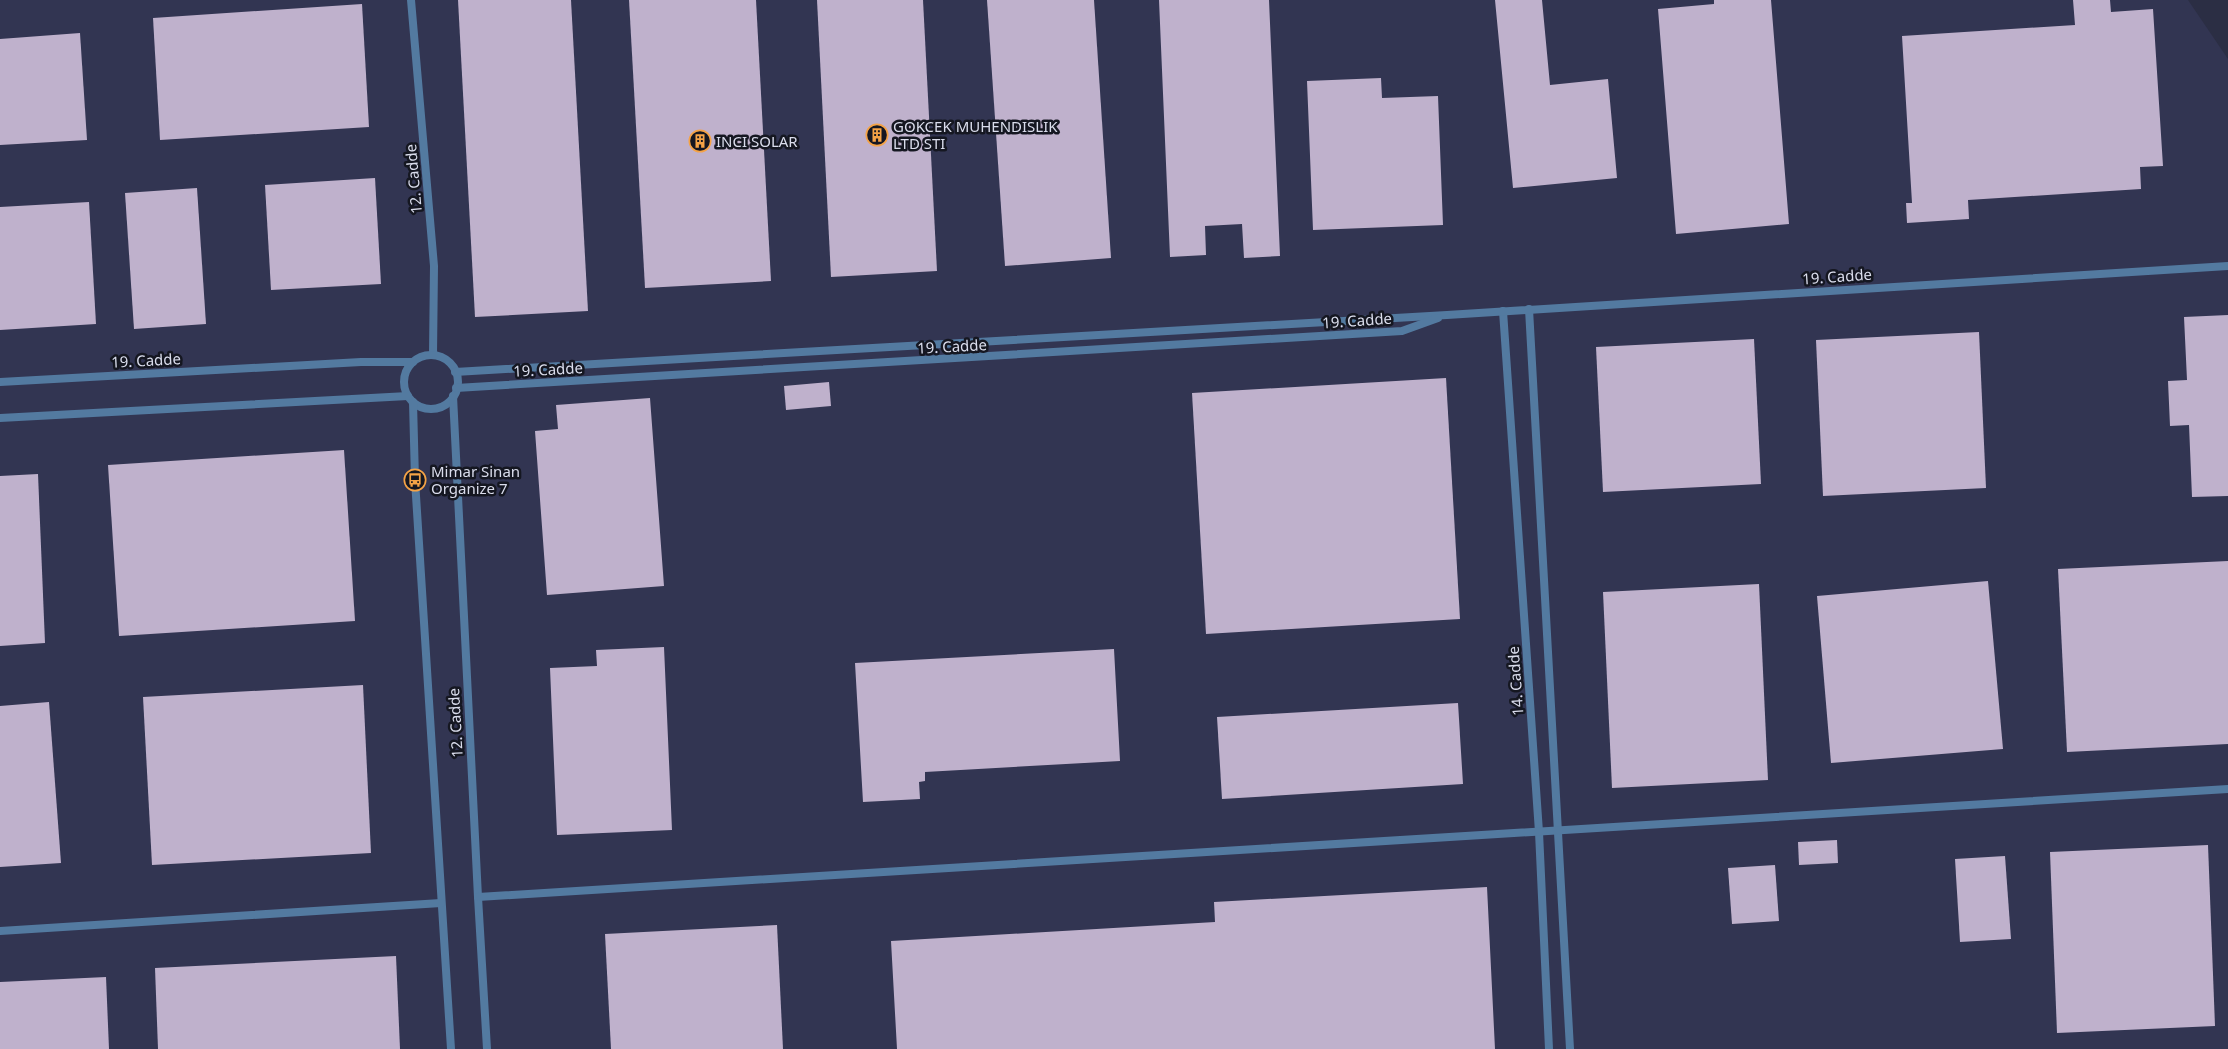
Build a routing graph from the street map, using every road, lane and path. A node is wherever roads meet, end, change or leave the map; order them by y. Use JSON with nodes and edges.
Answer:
{"nodes":[{"id":1,"x":411,"y":0,"type":"edge"},
{"id":2,"x":2228,"y":266,"type":"edge"},
{"id":3,"x":1529,"y":309,"type":"junction"},
{"id":4,"x":1503,"y":311,"type":"junction"},
{"id":5,"x":1447,"y":315,"type":"junction"},
{"id":6,"x":433,"y":355,"type":"junction"},
{"id":7,"x":413,"y":362,"type":"junction"},
{"id":8,"x":455,"y":372,"type":"junction"},
{"id":9,"x":0,"y":382,"type":"edge"},
{"id":10,"x":455,"y":392,"type":"junction"},
{"id":11,"x":410,"y":399,"type":"junction"},
{"id":12,"x":0,"y":418,"type":"edge"},
{"id":13,"x":2228,"y":789,"type":"edge"},
{"id":14,"x":1559,"y":830,"type":"junction"},
{"id":15,"x":1539,"y":832,"type":"junction"},
{"id":16,"x":478,"y":897,"type":"junction"},
{"id":17,"x":441,"y":903,"type":"junction"},
{"id":18,"x":0,"y":931,"type":"edge"},
{"id":19,"x":450,"y":1049,"type":"edge"},
{"id":20,"x":487,"y":1049,"type":"edge"},
{"id":21,"x":1548,"y":1049,"type":"edge"},
{"id":22,"x":1570,"y":1049,"type":"edge"}],
"edges":[{"from":1,"to":6,"type":"lane","name":"12. Cadde"},
{"from":2,"to":3,"type":"lane","name":"19. Cadde"},
{"from":3,"to":4,"type":"lane","name":"19. Cadde"},
{"from":3,"to":14,"type":"lane"},
{"from":4,"to":5,"type":"lane","name":"19. Cadde"},
{"from":4,"to":15,"type":"lane","name":"14. Cadde"},
{"from":5,"to":8,"type":"lane","name":"19. Cadde"},
{"from":5,"to":10,"type":"lane","name":"19. Cadde"},
{"from":6,"to":7,"type":"lane"},
{"from":6,"to":8,"type":"lane"},
{"from":7,"to":9,"type":"lane","name":"19. Cadde"},
{"from":7,"to":11,"type":"lane"},
{"from":8,"to":10,"type":"lane"},
{"from":10,"to":11,"type":"lane"},
{"from":10,"to":16,"type":"lane","name":"12. Cadde"},
{"from":11,"to":12,"type":"lane"},
{"from":11,"to":17,"type":"lane","name":"12. Cadde"},
{"from":13,"to":14,"type":"lane"},
{"from":14,"to":15,"type":"lane"},
{"from":14,"to":22,"type":"lane"},
{"from":15,"to":16,"type":"lane"},
{"from":15,"to":21,"type":"lane","name":"14. Cadde"},
{"from":16,"to":20,"type":"lane","name":"12. Cadde"},
{"from":17,"to":18,"type":"lane"},
{"from":17,"to":19,"type":"lane","name":"12. Cadde"}]}
